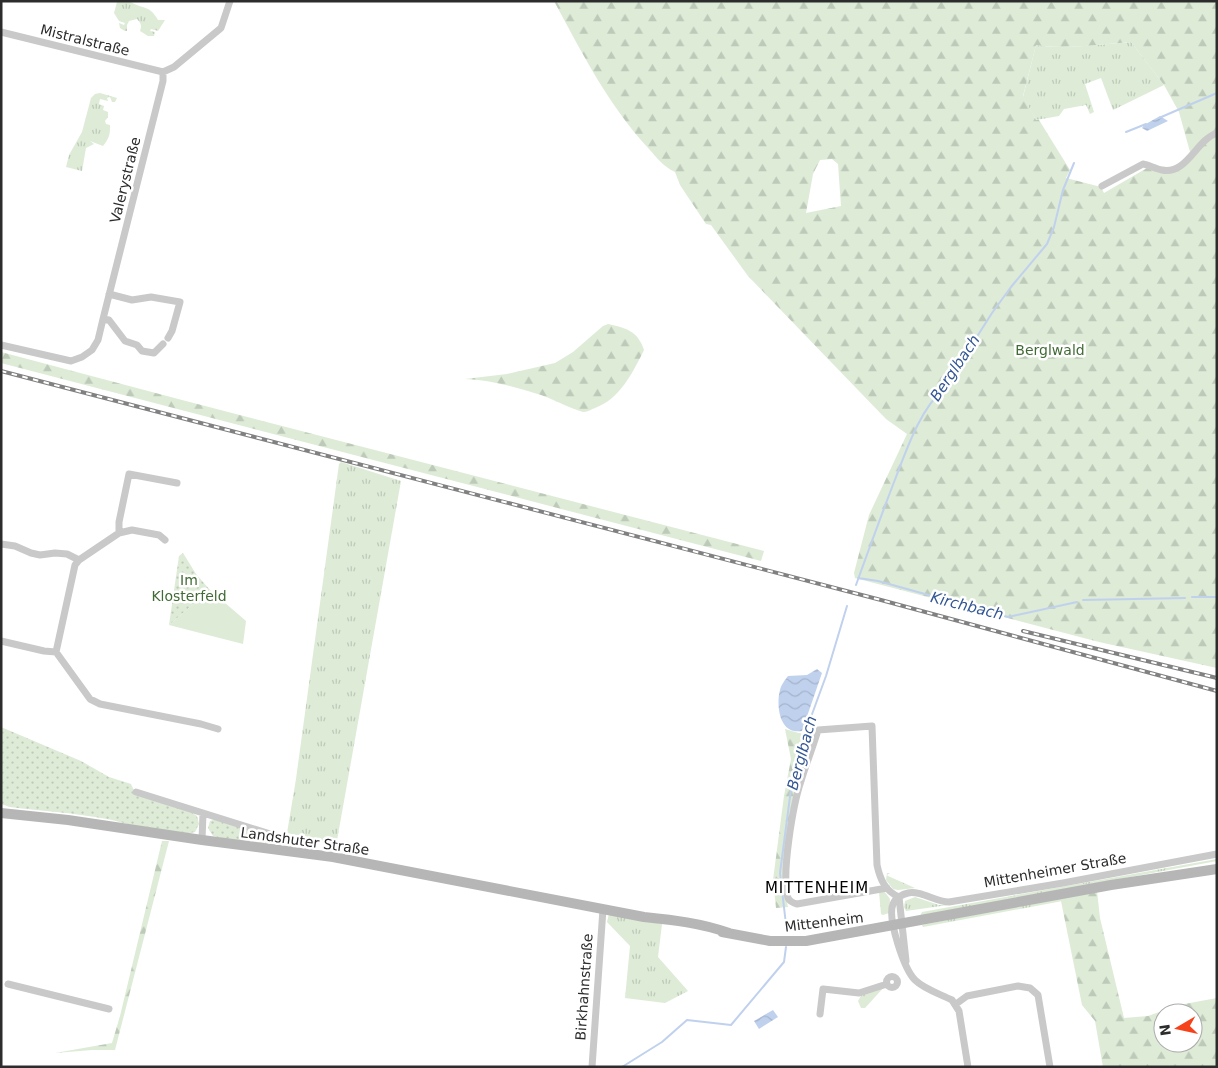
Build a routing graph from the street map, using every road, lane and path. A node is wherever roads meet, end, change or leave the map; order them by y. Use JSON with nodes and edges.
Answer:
{"nodes":[{"id":1,"x":230,"y":1,"type":"edge"},
{"id":2,"x":1,"y":32,"type":"edge"},
{"id":3,"x":162,"y":72,"type":"junction"},
{"id":4,"x":1217,"y":133,"type":"edge"},
{"id":5,"x":1102,"y":186,"type":"dead end"},
{"id":6,"x":109,"y":294,"type":"junction"},
{"id":7,"x":103,"y":319,"type":"junction"},
{"id":8,"x":168,"y":338,"type":"dead end"},
{"id":9,"x":163,"y":344,"type":"dead end"},
{"id":10,"x":1,"y":345,"type":"edge"},
{"id":11,"x":177,"y":483,"type":"dead end"},
{"id":12,"x":119,"y":533,"type":"junction"},
{"id":13,"x":165,"y":540,"type":"dead end"},
{"id":14,"x":1,"y":544,"type":"edge"},
{"id":15,"x":78,"y":560,"type":"junction"},
{"id":16,"x":1,"y":641,"type":"edge"},
{"id":17,"x":56,"y":652,"type":"junction"},
{"id":18,"x":859,"y":720,"type":"dead end"},
{"id":19,"x":872,"y":726,"type":"junction"},
{"id":20,"x":218,"y":729,"type":"dead end"},
{"id":21,"x":136,"y":792,"type":"dead end"},
{"id":22,"x":1,"y":813,"type":"edge"},
{"id":23,"x":203,"y":813,"type":"junction"},
{"id":24,"x":202,"y":840,"type":"junction"},
{"id":25,"x":308,"y":840,"type":"dead end"},
{"id":26,"x":1217,"y":854,"type":"edge"},
{"id":27,"x":1217,"y":864,"type":"edge"},
{"id":28,"x":1217,"y":869,"type":"edge"},
{"id":29,"x":1161,"y":876,"type":"junction"},
{"id":30,"x":887,"y":888,"type":"junction"},
{"id":31,"x":900,"y":897,"type":"junction"},
{"id":32,"x":603,"y":909,"type":"junction"},
{"id":33,"x":898,"y":925,"type":"junction"},
{"id":34,"x":907,"y":968,"type":"junction"},
{"id":35,"x":8,"y":984,"type":"dead end"},
{"id":36,"x":956,"y":1004,"type":"junction"},
{"id":37,"x":109,"y":1009,"type":"dead end"},
{"id":38,"x":820,"y":1014,"type":"dead end"},
{"id":39,"x":592,"y":1067,"type":"edge"},
{"id":40,"x":968,"y":1067,"type":"edge"},
{"id":41,"x":1050,"y":1067,"type":"edge"}],
"edges":[{"from":1,"to":3,"type":"street"},
{"from":2,"to":3,"type":"street","name":"Mistralstraße"},
{"from":3,"to":6,"type":"street","name":"Valerystraße"},
{"from":4,"to":5,"type":"street"},
{"from":6,"to":7,"type":"street","name":"Valerystraße"},
{"from":6,"to":8,"type":"street"},
{"from":7,"to":9,"type":"street"},
{"from":7,"to":10,"type":"street","name":"Valerystraße"},
{"from":11,"to":12,"type":"street"},
{"from":12,"to":13,"type":"street"},
{"from":12,"to":15,"type":"street"},
{"from":14,"to":15,"type":"street"},
{"from":15,"to":17,"type":"street"},
{"from":16,"to":17,"type":"street"},
{"from":17,"to":20,"type":"street"},
{"from":18,"to":19,"type":"street"},
{"from":19,"to":30,"type":"street"},
{"from":19,"to":30,"type":"street","name":"Mittenheim"},
{"from":21,"to":23,"type":"street"},
{"from":22,"to":24,"type":"main road","name":"Landshuter Straße"},
{"from":23,"to":24,"type":"street"},
{"from":23,"to":25,"type":"street"},
{"from":24,"to":32,"type":"main road","name":"Landshuter Straße"},
{"from":26,"to":31,"type":"street","name":"Mittenheimer Straße"},
{"from":27,"to":29,"type":"main road","name":"Mittenheimer Straße"},
{"from":28,"to":29,"type":"main road","name":"Mittenheimer Straße"},
{"from":29,"to":33,"type":"main road","name":"Mittenheimer Straße"},
{"from":30,"to":31,"type":"street"},
{"from":31,"to":33,"type":"street"},
{"from":32,"to":33,"type":"main road","name":"Mittenheim"},
{"from":32,"to":39,"type":"street","name":"Birkhahnstraße"},
{"from":33,"to":34,"type":"street"},
{"from":34,"to":36,"type":"street"},
{"from":34,"to":38,"type":"street"},
{"from":35,"to":37,"type":"street"},
{"from":36,"to":40,"type":"street"},
{"from":36,"to":41,"type":"street"}]}
